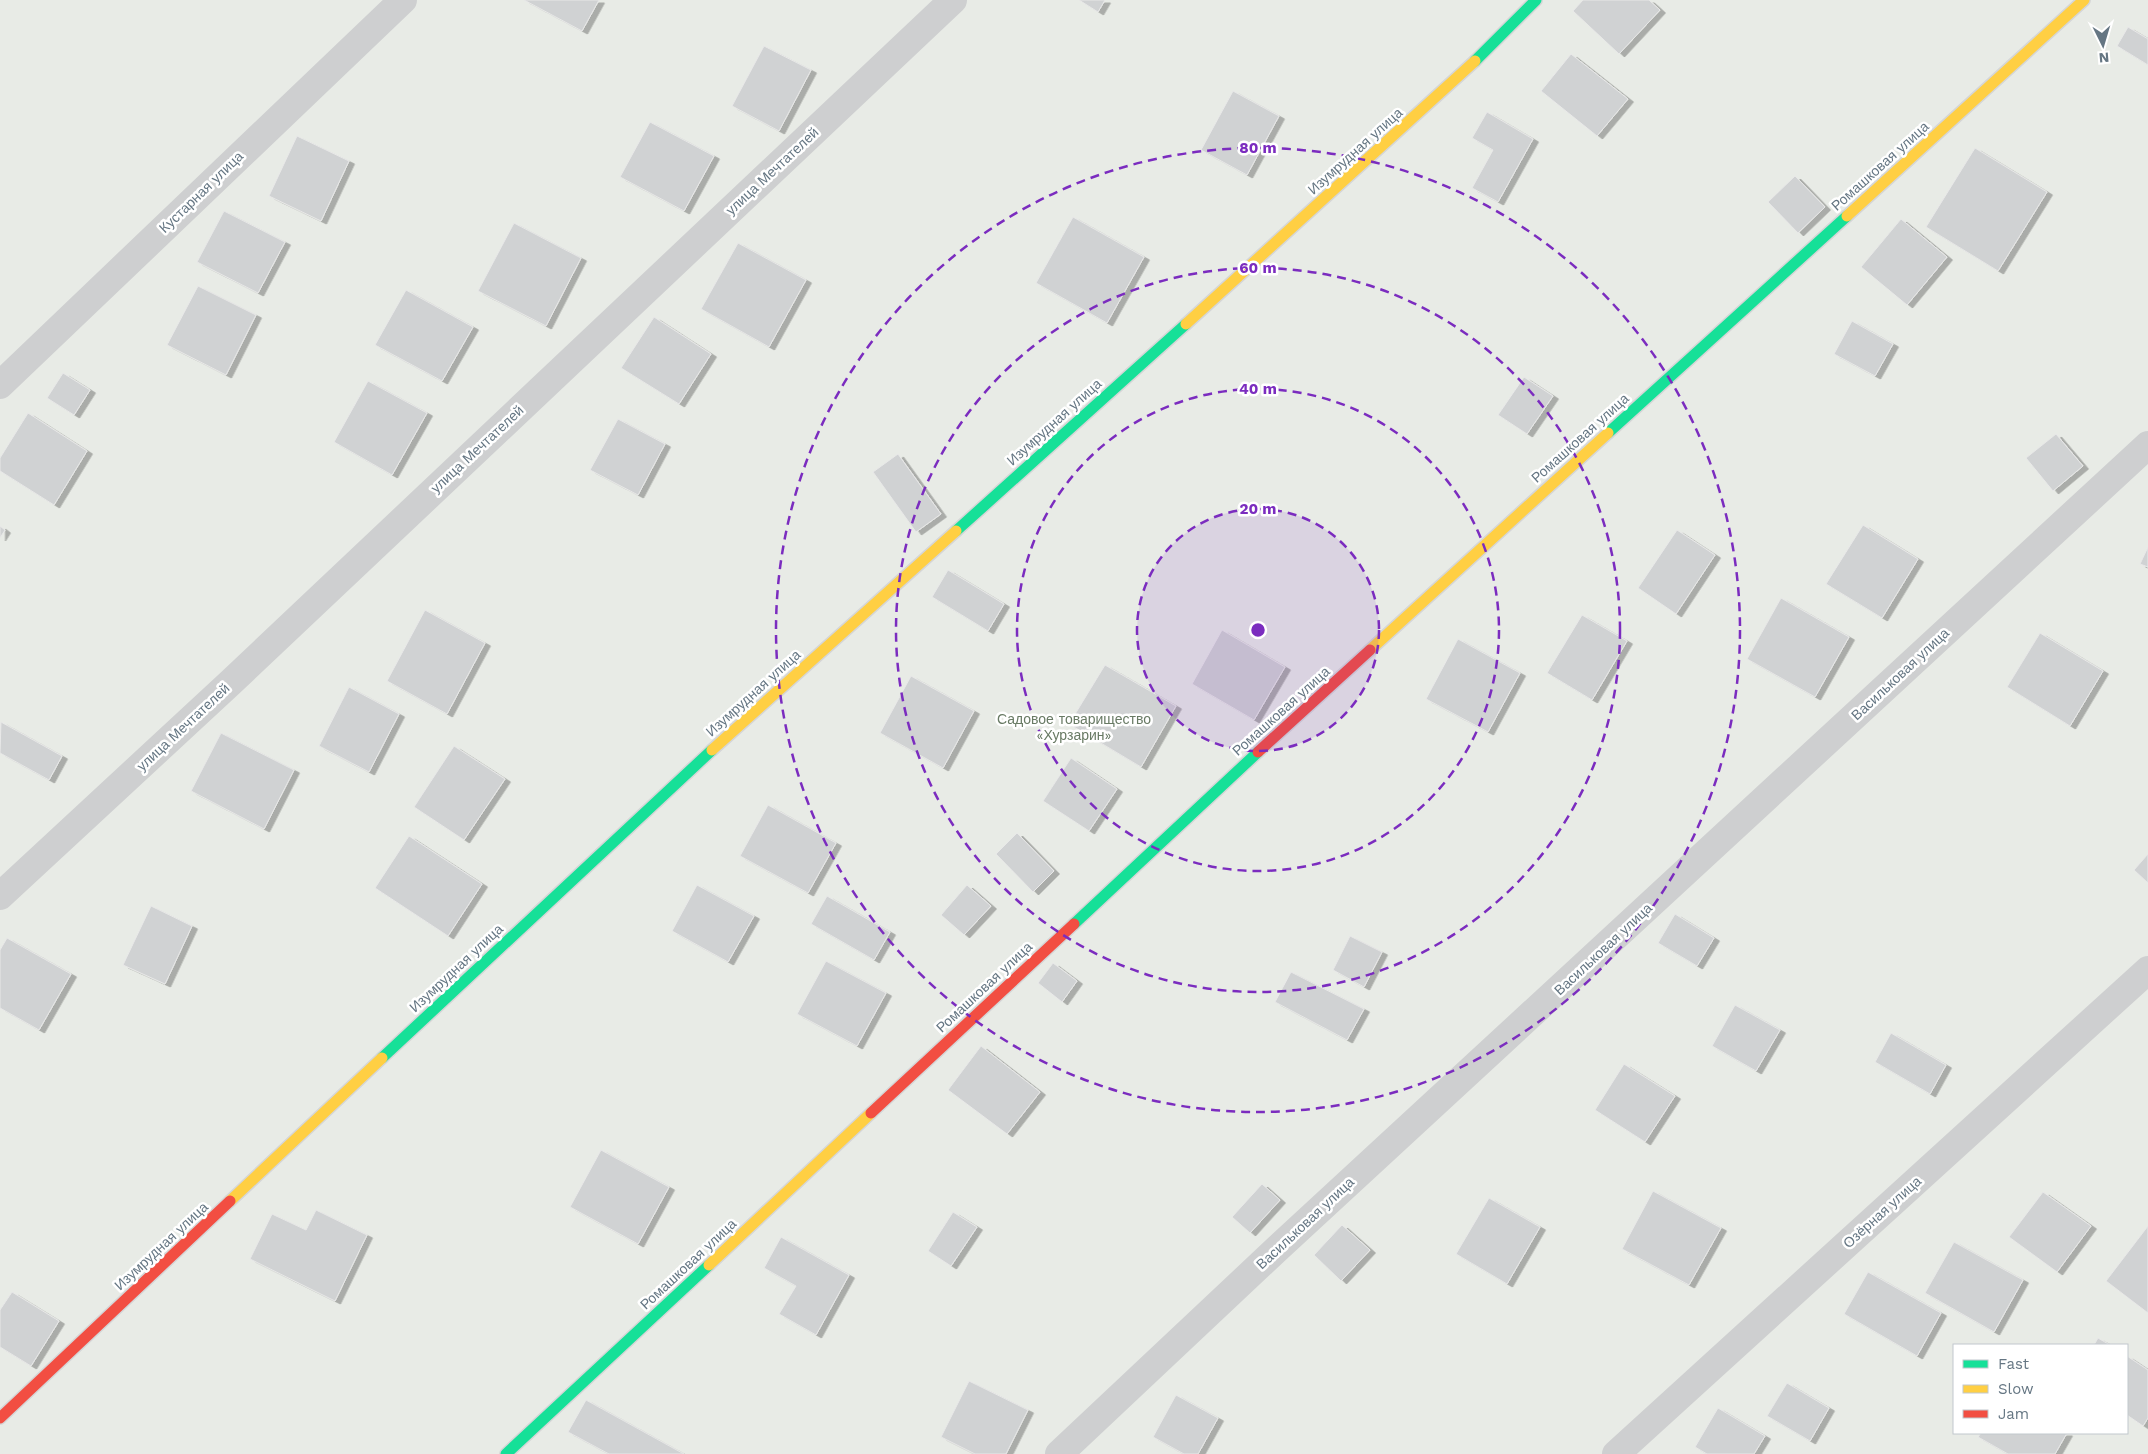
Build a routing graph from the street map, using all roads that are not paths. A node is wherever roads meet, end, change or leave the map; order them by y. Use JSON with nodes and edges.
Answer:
{"nodes":[{"id":1,"x":403,"y":0,"type":"edge"},
{"id":2,"x":953,"y":0,"type":"edge"},
{"id":3,"x":1536,"y":0,"type":"edge"},
{"id":4,"x":2084,"y":0,"type":"edge"},
{"id":5,"x":0,"y":385,"type":"edge"},
{"id":6,"x":2148,"y":445,"type":"edge"},
{"id":7,"x":0,"y":896,"type":"edge"},
{"id":8,"x":2148,"y":970,"type":"edge"},
{"id":9,"x":0,"y":1418,"type":"edge"},
{"id":10,"x":506,"y":1454,"type":"edge"},
{"id":11,"x":1059,"y":1454,"type":"edge"},
{"id":12,"x":1616,"y":1454,"type":"edge"}],
"edges":[{"from":1,"to":5,"type":"street","name":"Кустарная улица"},
{"from":2,"to":7,"type":"street","name":"улица Мечтателей"},
{"from":3,"to":9,"type":"street","name":"Изумрудная улица"},
{"from":4,"to":10,"type":"street","name":"Ромашковая улица"},
{"from":6,"to":11,"type":"street","name":"Васильковая улица"},
{"from":8,"to":12,"type":"street","name":"Озёрная улица"}]}
